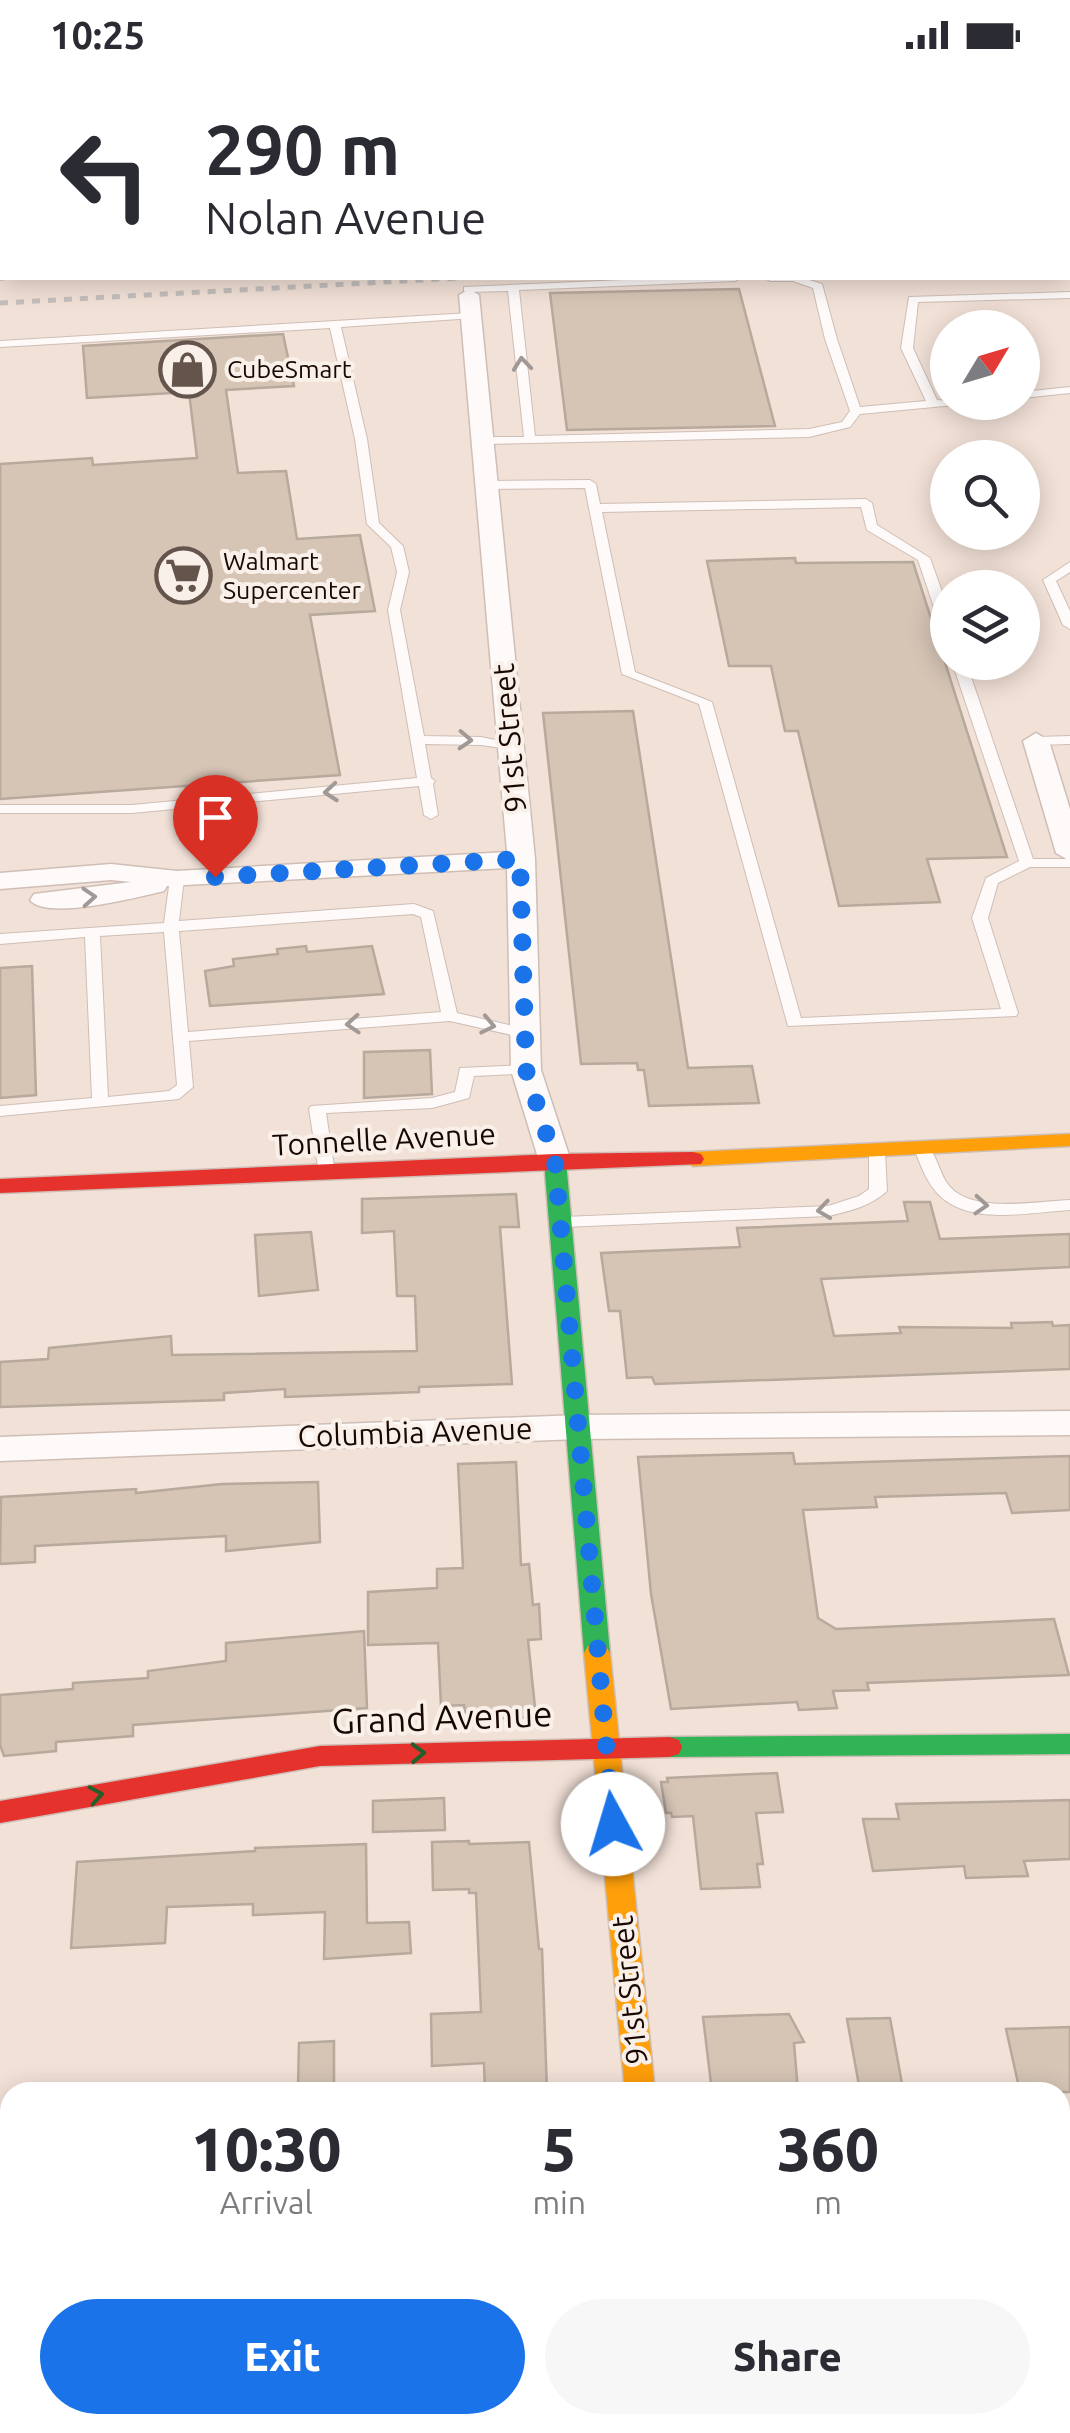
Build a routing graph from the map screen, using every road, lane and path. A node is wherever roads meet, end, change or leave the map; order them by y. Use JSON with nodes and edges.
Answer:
{"nodes":[{"id":1,"x":691,"y":280,"type":"edge"},
{"id":2,"x":800,"y":280,"type":"edge"},
{"id":3,"x":513,"y":288,"type":"junction"},
{"id":4,"x":468,"y":294,"type":"edge"},
{"id":5,"x":1070,"y":295,"type":"edge"},
{"id":6,"x":334,"y":324,"type":"junction"},
{"id":7,"x":0,"y":344,"type":"edge"},
{"id":8,"x":1070,"y":390,"type":"edge"},
{"id":9,"x":1040,"y":393,"type":"edge"},
{"id":10,"x":930,"y":398,"type":"edge"},
{"id":11,"x":930,"y":405,"type":"edge"},
{"id":12,"x":856,"y":411,"type":"junction"},
{"id":13,"x":530,"y":440,"type":"junction"},
{"id":14,"x":486,"y":441,"type":"junction"},
{"id":15,"x":487,"y":484,"type":"junction"},
{"id":16,"x":594,"y":508,"type":"junction"},
{"id":17,"x":1070,"y":566,"type":"edge"},
{"id":18,"x":930,"y":576,"type":"edge"},
{"id":19,"x":1070,"y":625,"type":"edge"},
{"id":20,"x":965,"y":680,"type":"edge"},
{"id":21,"x":420,"y":740,"type":"junction"},
{"id":22,"x":1070,"y":740,"type":"edge"},
{"id":23,"x":1036,"y":741,"type":"joint"},
{"id":24,"x":510,"y":746,"type":"junction"},
{"id":25,"x":428,"y":781,"type":"junction"},
{"id":26,"x":0,"y":809,"type":"edge"},
{"id":27,"x":431,"y":814,"type":"dead end"},
{"id":28,"x":1070,"y":853,"type":"edge"},
{"id":29,"x":520,"y":859,"type":"junction"},
{"id":30,"x":1070,"y":863,"type":"edge"},
{"id":31,"x":1027,"y":864,"type":"junction"},
{"id":32,"x":177,"y":879,"type":"junction"},
{"id":33,"x":0,"y":881,"type":"edge"},
{"id":34,"x":0,"y":903,"type":"edge"},
{"id":35,"x":171,"y":926,"type":"junction"},
{"id":36,"x":92,"y":932,"type":"junction"},
{"id":37,"x":0,"y":938,"type":"edge"},
{"id":38,"x":450,"y":1016,"type":"junction"},
{"id":39,"x":525,"y":1033,"type":"junction"},
{"id":40,"x":181,"y":1037,"type":"junction"},
{"id":41,"x":526,"y":1070,"type":"junction"},
{"id":42,"x":100,"y":1102,"type":"junction"},
{"id":43,"x":0,"y":1111,"type":"edge"},
{"id":44,"x":1070,"y":1140,"type":"edge"},
{"id":45,"x":922,"y":1148,"type":"junction"},
{"id":46,"x":877,"y":1152,"type":"junction"},
{"id":47,"x":555,"y":1161,"type":"junction"},
{"id":48,"x":327,"y":1172,"type":"junction"},
{"id":49,"x":0,"y":1186,"type":"edge"},
{"id":50,"x":1070,"y":1204,"type":"edge"},
{"id":51,"x":558,"y":1222,"type":"junction"},
{"id":52,"x":1070,"y":1423,"type":"edge"},
{"id":53,"x":580,"y":1427,"type":"junction"},
{"id":54,"x":0,"y":1449,"type":"edge"},
{"id":55,"x":1070,"y":1744,"type":"edge"},
{"id":56,"x":605,"y":1748,"type":"junction"},
{"id":57,"x":0,"y":1812,"type":"edge"},
{"id":58,"x":639,"y":2082,"type":"edge"}],
"edges":[{"from":1,"to":3,"type":"lane"},
{"from":2,"to":12,"type":"lane"},
{"from":3,"to":4,"type":"lane"},
{"from":13,"to":3,"type":"lane","one_way":true},
{"from":4,"to":6,"type":"lane"},
{"from":4,"to":14,"type":"street","name":"91st Street"},
{"from":5,"to":10,"type":"lane"},
{"from":6,"to":7,"type":"lane"},
{"from":6,"to":21,"type":"lane"},
{"from":8,"to":9,"type":"lane"},
{"from":11,"to":12,"type":"lane"},
{"from":12,"to":13,"type":"lane"},
{"from":13,"to":14,"type":"lane"},
{"from":14,"to":15,"type":"street","name":"91st Street"},
{"from":15,"to":16,"type":"lane"},
{"from":15,"to":24,"type":"street","name":"91st Street"},
{"from":16,"to":18,"type":"lane"},
{"from":16,"to":31,"type":"lane"},
{"from":17,"to":19,"type":"lane"},
{"from":20,"to":31,"type":"lane"},
{"from":21,"to":24,"type":"lane","one_way":true},
{"from":21,"to":25,"type":"lane"},
{"from":22,"to":23,"type":"lane"},
{"from":23,"to":28,"type":"street"},
{"from":24,"to":29,"type":"street","name":"91st Street"},
{"from":25,"to":26,"type":"lane","one_way":true},
{"from":25,"to":27,"type":"lane"},
{"from":29,"to":32,"type":"street"},
{"from":29,"to":39,"type":"street","name":"91st Street"},
{"from":30,"to":31,"type":"lane"},
{"from":32,"to":33,"type":"street"},
{"from":34,"to":32,"type":"street","one_way":true},
{"from":32,"to":35,"type":"lane"},
{"from":35,"to":36,"type":"lane"},
{"from":35,"to":38,"type":"lane"},
{"from":35,"to":40,"type":"lane"},
{"from":36,"to":37,"type":"lane"},
{"from":36,"to":42,"type":"lane"},
{"from":38,"to":39,"type":"lane","one_way":true},
{"from":38,"to":40,"type":"lane","one_way":true},
{"from":39,"to":41,"type":"street","name":"91st Street"},
{"from":40,"to":42,"type":"lane"},
{"from":41,"to":47,"type":"street","name":"91st Street"},
{"from":41,"to":48,"type":"lane"},
{"from":42,"to":43,"type":"lane"},
{"from":44,"to":45,"type":"street","name":"Tonnelle Avenue"},
{"from":45,"to":46,"type":"street","name":"Tonnelle Avenue"},
{"from":45,"to":50,"type":"lane","one_way":true},
{"from":46,"to":47,"type":"street","name":"Tonnelle Avenue"},
{"from":46,"to":51,"type":"lane","one_way":true},
{"from":47,"to":48,"type":"street","name":"Tonnelle Avenue"},
{"from":47,"to":51,"type":"street","name":"91st Street"},
{"from":48,"to":49,"type":"street","name":"Tonnelle Avenue"},
{"from":51,"to":53,"type":"street","name":"91st Street"},
{"from":52,"to":53,"type":"street","name":"Columbia Avenue"},
{"from":53,"to":54,"type":"street","name":"Columbia Avenue"},
{"from":53,"to":56,"type":"street","name":"91st Street"},
{"from":55,"to":56,"type":"street","name":"Grand Avenue"},
{"from":57,"to":56,"type":"street","name":"Grand Avenue","one_way":true},
{"from":56,"to":58,"type":"street","name":"91st Street"}]}
